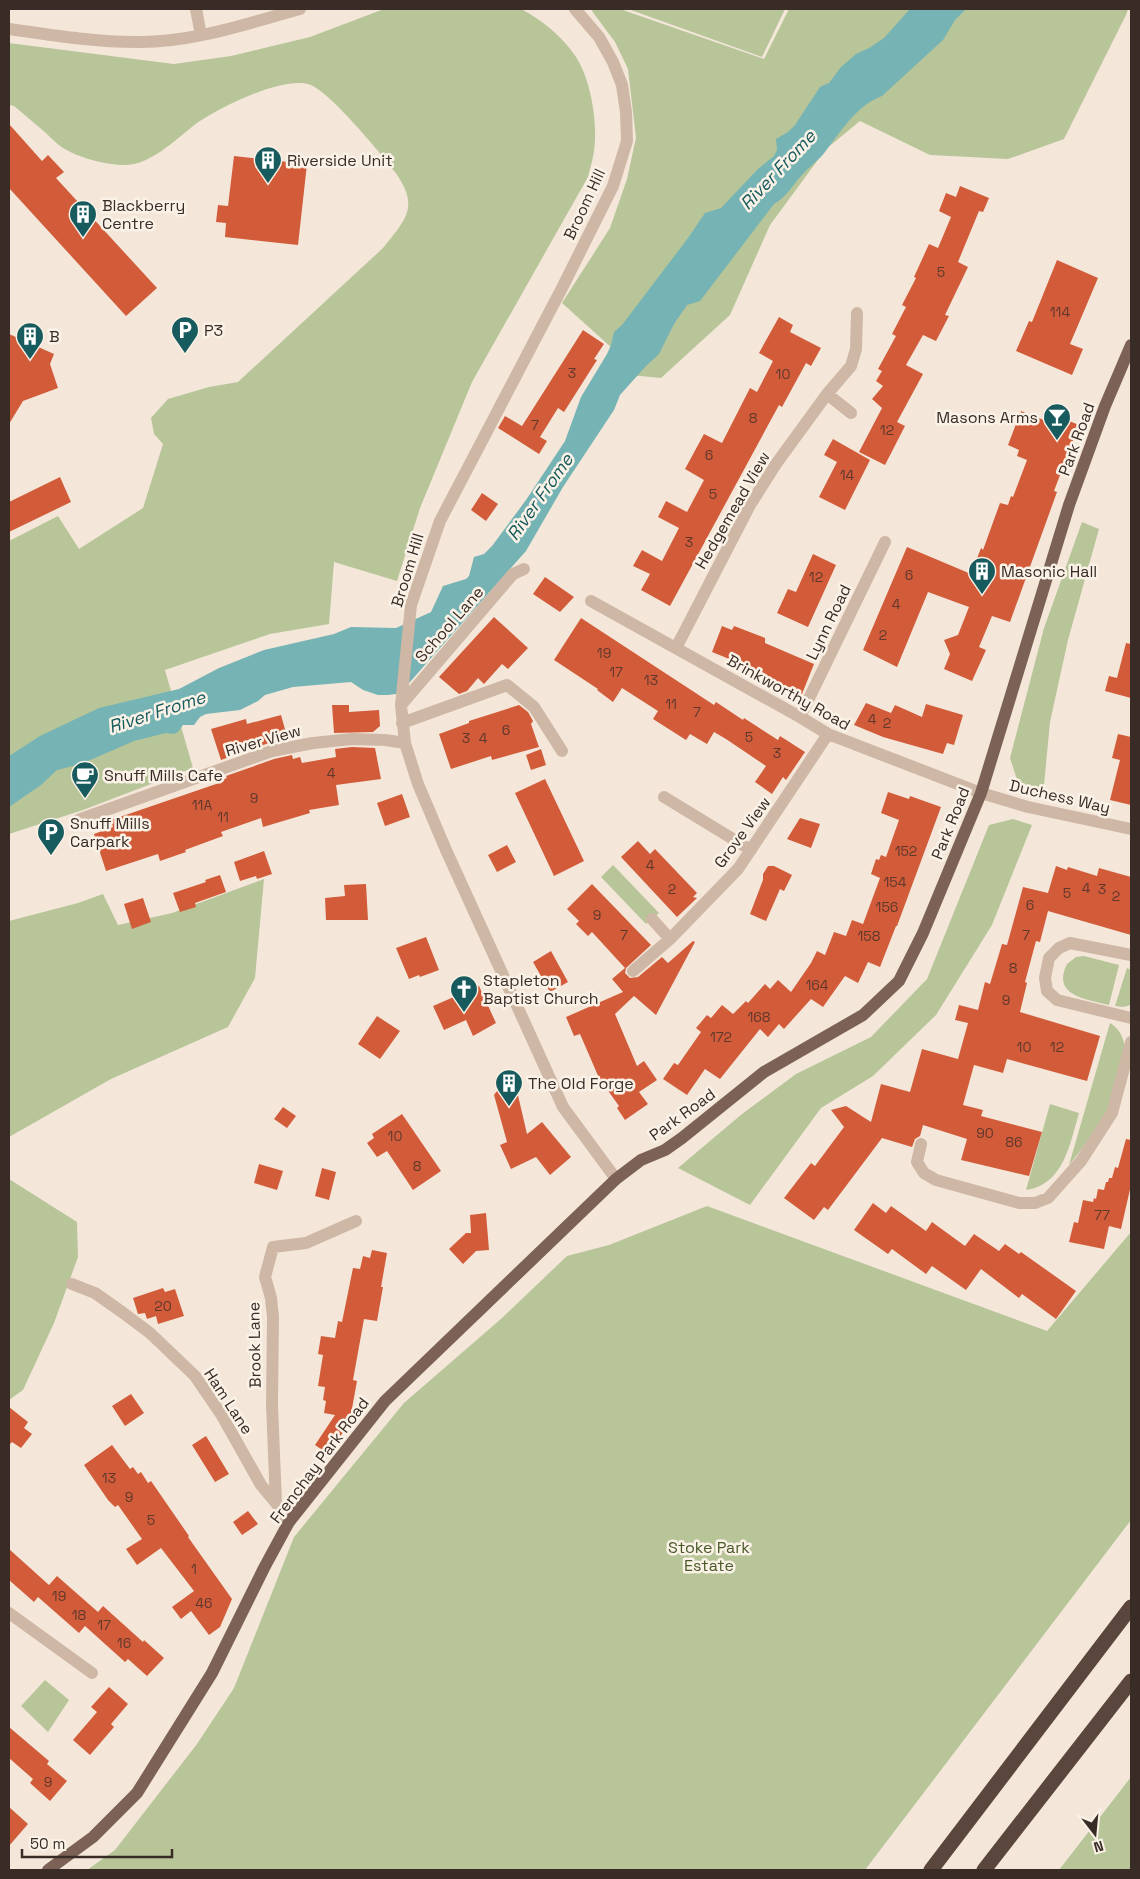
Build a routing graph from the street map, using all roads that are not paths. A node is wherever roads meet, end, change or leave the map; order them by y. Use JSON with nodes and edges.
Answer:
{"nodes":[{"id":1,"x":196,"y":9,"type":"edge"},
{"id":2,"x":300,"y":9,"type":"edge"},
{"id":3,"x":577,"y":9,"type":"edge"},
{"id":4,"x":9,"y":29,"type":"edge"},
{"id":5,"x":201,"y":35,"type":"junction"},
{"id":6,"x":857,"y":313,"type":"dead end"},
{"id":7,"x":1131,"y":345,"type":"edge"},
{"id":8,"x":827,"y":394,"type":"junction"},
{"id":9,"x":851,"y":412,"type":"dead end"},
{"id":10,"x":885,"y":542,"type":"dead end"},
{"id":11,"x":524,"y":569,"type":"dead end"},
{"id":12,"x":591,"y":600,"type":"dead end"},
{"id":13,"x":676,"y":648,"type":"junction"},
{"id":14,"x":402,"y":698,"type":"junction"},
{"id":15,"x":800,"y":717,"type":"junction"},
{"id":16,"x":402,"y":723,"type":"junction"},
{"id":17,"x":828,"y":734,"type":"junction"},
{"id":18,"x":405,"y":743,"type":"junction"},
{"id":19,"x":562,"y":751,"type":"dead end"},
{"id":20,"x":981,"y":793,"type":"junction"},
{"id":21,"x":664,"y":797,"type":"dead end"},
{"id":22,"x":78,"y":820,"type":"dead end"},
{"id":23,"x":1131,"y":830,"type":"edge"},
{"id":24,"x":751,"y":850,"type":"junction"},
{"id":25,"x":652,"y":919,"type":"dead end"},
{"id":26,"x":670,"y":939,"type":"junction"},
{"id":27,"x":1131,"y":955,"type":"edge"},
{"id":28,"x":633,"y":971,"type":"dead end"},
{"id":29,"x":1131,"y":1018,"type":"edge"},
{"id":30,"x":1131,"y":1042,"type":"edge"},
{"id":31,"x":921,"y":1144,"type":"dead end"},
{"id":32,"x":616,"y":1179,"type":"junction"},
{"id":33,"x":356,"y":1221,"type":"dead end"},
{"id":34,"x":72,"y":1284,"type":"dead end"},
{"id":35,"x":276,"y":1503,"type":"junction"},
{"id":36,"x":289,"y":1522,"type":"junction"},
{"id":37,"x":1131,"y":1607,"type":"edge"},
{"id":38,"x":9,"y":1613,"type":"edge"},
{"id":39,"x":92,"y":1673,"type":"dead end"},
{"id":40,"x":1131,"y":1681,"type":"edge"},
{"id":41,"x":48,"y":1870,"type":"edge"},
{"id":42,"x":931,"y":1870,"type":"edge"},
{"id":43,"x":984,"y":1870,"type":"edge"}],
"edges":[{"from":1,"to":5,"type":"street"},
{"from":2,"to":5,"type":"street"},
{"from":3,"to":14,"type":"street","name":"Broom Hill"},
{"from":4,"to":5,"type":"street"},
{"from":6,"to":8,"type":"street","name":"Hedgemead View"},
{"from":7,"to":20,"type":"main road","name":"Park Road"},
{"from":8,"to":9,"type":"street"},
{"from":8,"to":13,"type":"street","name":"Hedgemead View"},
{"from":10,"to":15,"type":"street","name":"Lynn Road"},
{"from":11,"to":14,"type":"street","name":"School Lane"},
{"from":12,"to":13,"type":"street","name":"Brinkworthy Road"},
{"from":13,"to":15,"type":"street","name":"Brinkworthy Road"},
{"from":14,"to":16,"type":"street","name":"Broom Hill"},
{"from":15,"to":17,"type":"street","name":"Brinkworthy Road"},
{"from":16,"to":18,"type":"street","name":"Broom Hill"},
{"from":16,"to":19,"type":"street"},
{"from":17,"to":20,"type":"street","name":"Brinkworthy Road"},
{"from":17,"to":24,"type":"street","name":"Grove View"},
{"from":18,"to":22,"type":"street","name":"River View"},
{"from":18,"to":32,"type":"street","name":"Broom Hill"},
{"from":20,"to":23,"type":"street","name":"Duchess Way"},
{"from":20,"to":32,"type":"main road","name":"Park Road"},
{"from":21,"to":24,"type":"street"},
{"from":24,"to":26,"type":"street","name":"Grove View"},
{"from":25,"to":26,"type":"street"},
{"from":26,"to":28,"type":"street","name":"Grove View"},
{"from":27,"to":29,"type":"street"},
{"from":30,"to":31,"type":"street"},
{"from":32,"to":36,"type":"main road","name":"Frenchay Park Road"},
{"from":33,"to":35,"type":"street","name":"Brook Lane"},
{"from":34,"to":35,"type":"street","name":"Ham Lane"},
{"from":35,"to":36,"type":"street","name":"Ham Lane"},
{"from":36,"to":41,"type":"main road","name":"Frenchay Park Road"},
{"from":37,"to":42,"type":"highway"},
{"from":38,"to":39,"type":"street"},
{"from":40,"to":43,"type":"highway"}]}
